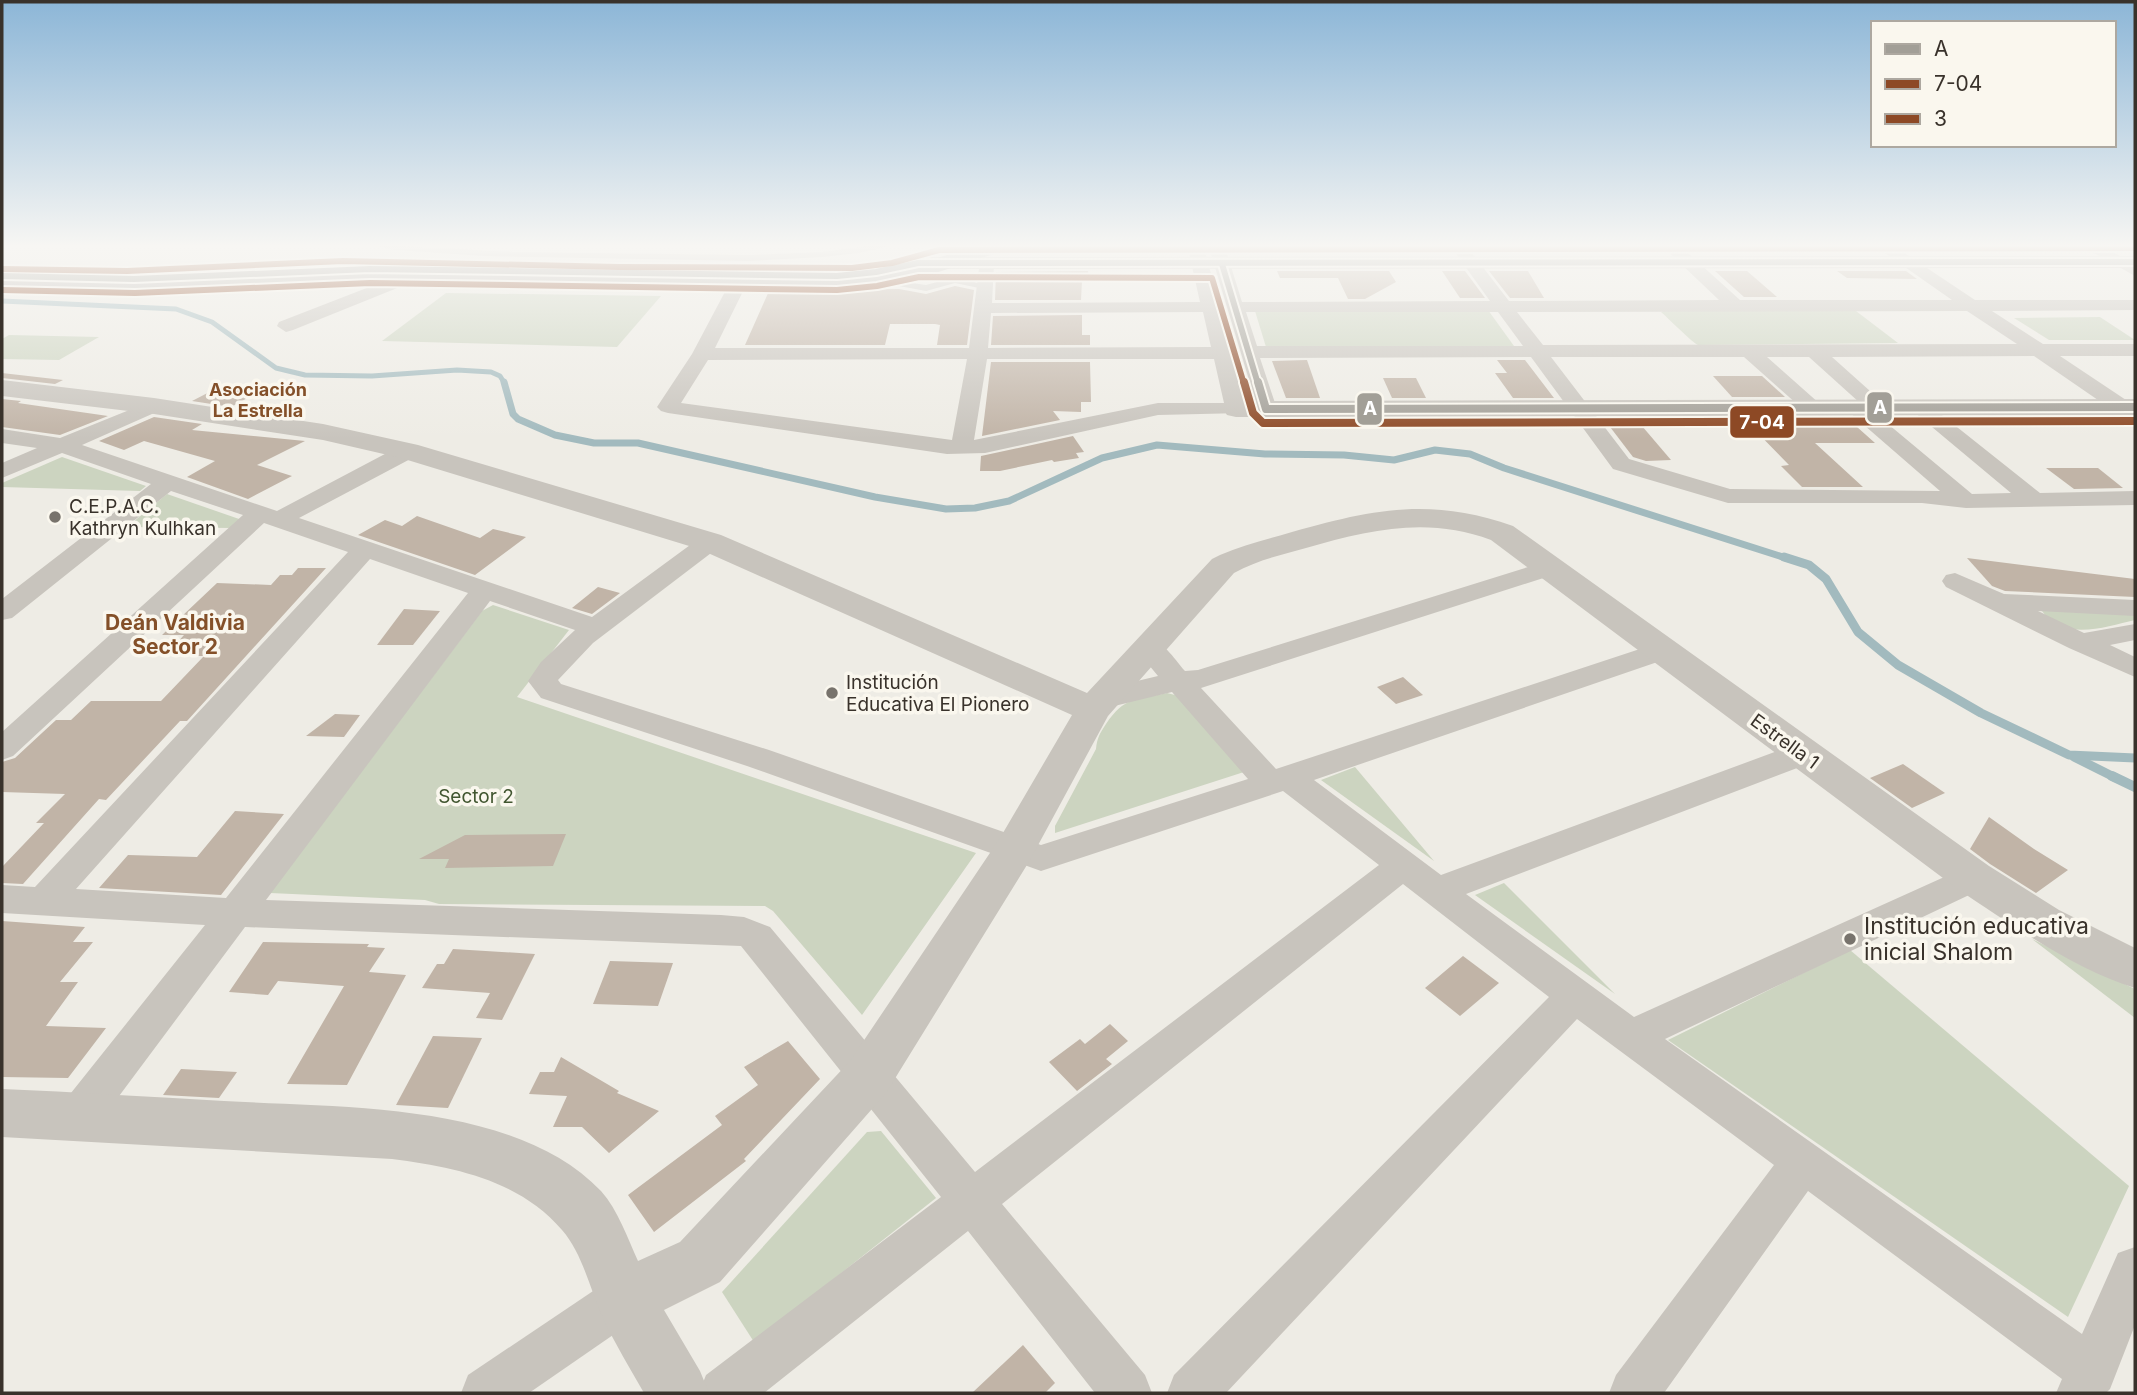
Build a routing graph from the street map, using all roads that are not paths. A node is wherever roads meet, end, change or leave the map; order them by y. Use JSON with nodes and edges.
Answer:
{"nodes":[{"id":1,"x":329,"y":309,"type":"edge"},
{"id":2,"x":725,"y":309,"type":"edge"},
{"id":3,"x":982,"y":309,"type":"edge"},
{"id":4,"x":1211,"y":309,"type":"edge"},
{"id":5,"x":1236,"y":309,"type":"edge"},
{"id":6,"x":1504,"y":309,"type":"edge"},
{"id":7,"x":1649,"y":309,"type":"edge"},
{"id":8,"x":1863,"y":309,"type":"edge"},
{"id":9,"x":1976,"y":309,"type":"edge"},
{"id":10,"x":286,"y":326,"type":"dead end"},
{"id":11,"x":1915,"y":350,"type":"junction"},
{"id":12,"x":2038,"y":350,"type":"junction"},
{"id":13,"x":2135,"y":350,"type":"edge"},
{"id":14,"x":1688,"y":351,"type":"junction"},
{"id":15,"x":1749,"y":351,"type":"junction"},
{"id":16,"x":1814,"y":351,"type":"junction"},
{"id":17,"x":1250,"y":352,"type":"junction"},
{"id":18,"x":1537,"y":352,"type":"junction"},
{"id":19,"x":1223,"y":353,"type":"junction"},
{"id":20,"x":702,"y":354,"type":"junction"},
{"id":21,"x":978,"y":354,"type":"junction"},
{"id":22,"x":2,"y":388,"type":"edge"},
{"id":23,"x":153,"y":406,"type":"junction"},
{"id":24,"x":1579,"y":408,"type":"junction"},
{"id":25,"x":1813,"y":408,"type":"junction"},
{"id":26,"x":1867,"y":408,"type":"junction"},
{"id":27,"x":1921,"y":408,"type":"junction"},
{"id":28,"x":1236,"y":409,"type":"junction"},
{"id":29,"x":1266,"y":409,"type":"junction"},
{"id":30,"x":2131,"y":410,"type":"edge"},
{"id":31,"x":2,"y":436,"type":"edge"},
{"id":32,"x":60,"y":445,"type":"junction"},
{"id":33,"x":962,"y":447,"type":"junction"},
{"id":34,"x":408,"y":451,"type":"junction"},
{"id":35,"x":2,"y":471,"type":"edge"},
{"id":36,"x":169,"y":481,"type":"junction"},
{"id":37,"x":2135,"y":498,"type":"edge"},
{"id":38,"x":2033,"y":499,"type":"junction"},
{"id":39,"x":1966,"y":501,"type":"junction"},
{"id":40,"x":269,"y":517,"type":"junction"},
{"id":41,"x":710,"y":542,"type":"junction"},
{"id":42,"x":365,"y":549,"type":"junction"},
{"id":43,"x":1550,"y":568,"type":"junction"},
{"id":44,"x":1955,"y":581,"type":"dead end"},
{"id":45,"x":484,"y":591,"type":"junction"},
{"id":46,"x":1996,"y":601,"type":"junction"},
{"id":47,"x":2135,"y":608,"type":"edge"},
{"id":48,"x":2,"y":612,"type":"edge"},
{"id":49,"x":596,"y":628,"type":"junction"},
{"id":50,"x":2135,"y":632,"type":"edge"},
{"id":51,"x":2079,"y":642,"type":"junction"},
{"id":52,"x":1148,"y":647,"type":"junction"},
{"id":53,"x":1662,"y":651,"type":"junction"},
{"id":54,"x":2135,"y":668,"type":"edge"},
{"id":55,"x":1181,"y":680,"type":"junction"},
{"id":56,"x":1097,"y":704,"type":"junction"},
{"id":57,"x":2,"y":749,"type":"edge"},
{"id":58,"x":1802,"y":754,"type":"junction"},
{"id":59,"x":1278,"y":779,"type":"junction"},
{"id":60,"x":1015,"y":849,"type":"junction"},
{"id":61,"x":1405,"y":864,"type":"junction"},
{"id":62,"x":1974,"y":878,"type":"junction"},
{"id":63,"x":1439,"y":890,"type":"junction"},
{"id":64,"x":2,"y":899,"type":"edge"},
{"id":65,"x":43,"y":902,"type":"junction"},
{"id":66,"x":237,"y":914,"type":"junction"},
{"id":67,"x":2135,"y":969,"type":"edge"},
{"id":68,"x":1575,"y":996,"type":"junction"},
{"id":69,"x":1632,"y":1037,"type":"junction"},
{"id":70,"x":868,"y":1077,"type":"junction"},
{"id":71,"x":2,"y":1113,"type":"edge"},
{"id":72,"x":78,"y":1117,"type":"junction"},
{"id":73,"x":1803,"y":1162,"type":"junction"},
{"id":74,"x":971,"y":1201,"type":"junction"},
{"id":75,"x":2135,"y":1269,"type":"edge"},
{"id":76,"x":625,"y":1298,"type":"junction"},
{"id":77,"x":2087,"y":1382,"type":"edge"},
{"id":78,"x":486,"y":1393,"type":"edge"},
{"id":79,"x":678,"y":1393,"type":"edge"},
{"id":80,"x":724,"y":1393,"type":"edge"},
{"id":81,"x":1127,"y":1393,"type":"edge"},
{"id":82,"x":1192,"y":1393,"type":"edge"},
{"id":83,"x":1634,"y":1393,"type":"edge"}],
"edges":[{"from":1,"to":10,"type":"street"},
{"from":2,"to":20,"type":"street"},
{"from":3,"to":21,"type":"street"},
{"from":4,"to":19,"type":"street"},
{"from":5,"to":17,"type":"street"},
{"from":6,"to":18,"type":"street"},
{"from":7,"to":14,"type":"street"},
{"from":8,"to":11,"type":"street"},
{"from":9,"to":12,"type":"street"},
{"from":11,"to":12,"type":"street"},
{"from":11,"to":16,"type":"street"},
{"from":12,"to":13,"type":"street"},
{"from":12,"to":30,"type":"street"},
{"from":14,"to":15,"type":"street"},
{"from":14,"to":18,"type":"street"},
{"from":15,"to":16,"type":"street"},
{"from":15,"to":25,"type":"street"},
{"from":16,"to":26,"type":"street"},
{"from":17,"to":18,"type":"street"},
{"from":17,"to":29,"type":"street"},
{"from":18,"to":24,"type":"street"},
{"from":19,"to":21,"type":"street"},
{"from":19,"to":28,"type":"street"},
{"from":20,"to":21,"type":"street"},
{"from":20,"to":33,"type":"street"},
{"from":21,"to":33,"type":"street"},
{"from":22,"to":23,"type":"street"},
{"from":23,"to":32,"type":"street"},
{"from":23,"to":34,"type":"street"},
{"from":24,"to":25,"type":"street"},
{"from":24,"to":29,"type":"street"},
{"from":24,"to":39,"type":"street"},
{"from":25,"to":26,"type":"street"},
{"from":26,"to":27,"type":"street"},
{"from":26,"to":39,"type":"street"},
{"from":27,"to":30,"type":"street"},
{"from":27,"to":38,"type":"street"},
{"from":28,"to":29,"type":"street"},
{"from":28,"to":33,"type":"street"},
{"from":31,"to":32,"type":"street"},
{"from":32,"to":35,"type":"street"},
{"from":32,"to":36,"type":"street"},
{"from":34,"to":40,"type":"street"},
{"from":34,"to":41,"type":"street"},
{"from":36,"to":40,"type":"street"},
{"from":36,"to":48,"type":"street"},
{"from":37,"to":38,"type":"street"},
{"from":38,"to":39,"type":"street"},
{"from":40,"to":42,"type":"street"},
{"from":40,"to":57,"type":"street"},
{"from":41,"to":49,"type":"street"},
{"from":41,"to":56,"type":"street"},
{"from":42,"to":45,"type":"street"},
{"from":42,"to":65,"type":"street"},
{"from":43,"to":52,"type":"street","name":"Estrella 1"},
{"from":43,"to":53,"type":"street","name":"Estrella 1"},
{"from":43,"to":55,"type":"street"},
{"from":44,"to":46,"type":"street"},
{"from":45,"to":49,"type":"street"},
{"from":45,"to":66,"type":"street"},
{"from":46,"to":47,"type":"street"},
{"from":46,"to":51,"type":"street"},
{"from":49,"to":60,"type":"street"},
{"from":50,"to":51,"type":"street"},
{"from":51,"to":54,"type":"street"},
{"from":52,"to":55,"type":"street"},
{"from":52,"to":56,"type":"street","name":"Estrella 1"},
{"from":53,"to":58,"type":"street","name":"Estrella 1"},
{"from":53,"to":59,"type":"street"},
{"from":55,"to":56,"type":"street"},
{"from":55,"to":59,"type":"street"},
{"from":56,"to":60,"type":"street","name":"Estrella 1"},
{"from":58,"to":62,"type":"street","name":"Estrella 1"},
{"from":58,"to":63,"type":"street"},
{"from":59,"to":60,"type":"street"},
{"from":59,"to":61,"type":"street"},
{"from":60,"to":70,"type":"street","name":"Estrella 1"},
{"from":61,"to":63,"type":"street"},
{"from":61,"to":74,"type":"street"},
{"from":62,"to":67,"type":"street","name":"Estrella 1"},
{"from":62,"to":69,"type":"street"},
{"from":63,"to":68,"type":"street"},
{"from":64,"to":65,"type":"street"},
{"from":65,"to":66,"type":"street"},
{"from":66,"to":70,"type":"street"},
{"from":66,"to":72,"type":"street"},
{"from":68,"to":69,"type":"street"},
{"from":68,"to":82,"type":"street"},
{"from":69,"to":73,"type":"street"},
{"from":70,"to":74,"type":"street"},
{"from":70,"to":76,"type":"street","name":"Estrella 1"},
{"from":71,"to":72,"type":"street"},
{"from":72,"to":76,"type":"street"},
{"from":73,"to":77,"type":"street"},
{"from":73,"to":83,"type":"street"},
{"from":74,"to":80,"type":"street"},
{"from":74,"to":81,"type":"street"},
{"from":75,"to":77,"type":"street"},
{"from":76,"to":78,"type":"street"},
{"from":76,"to":79,"type":"street"}]}
